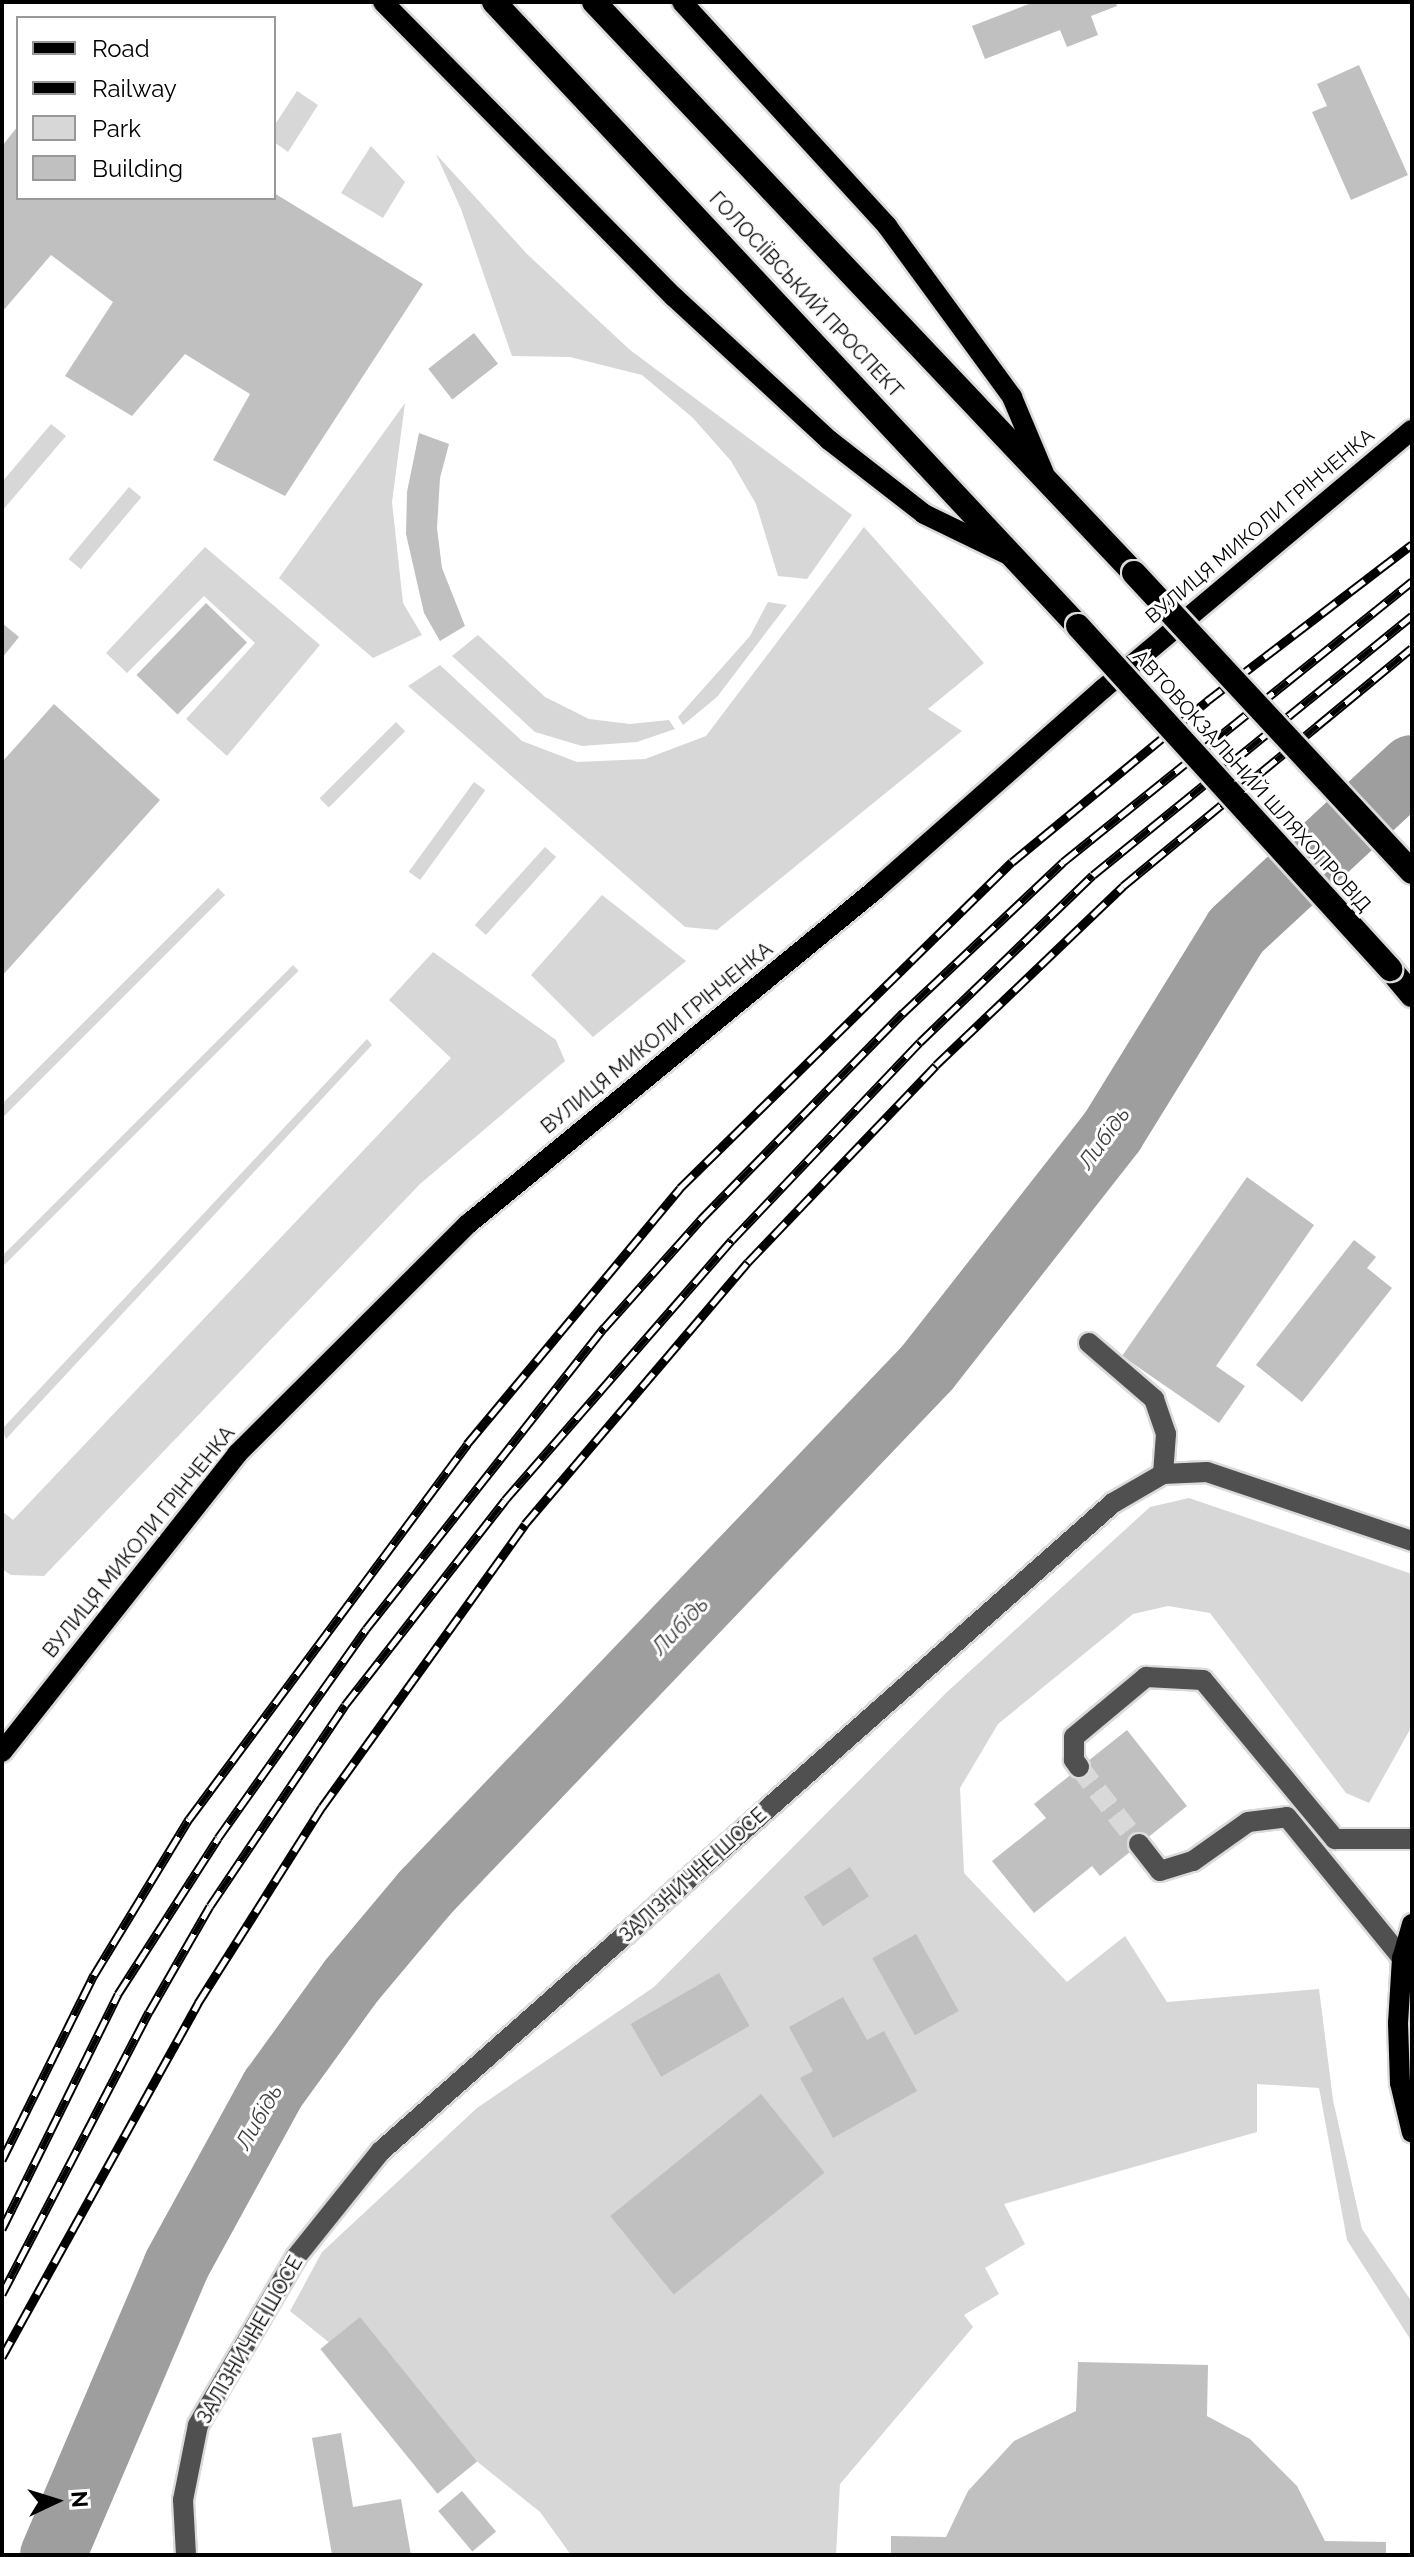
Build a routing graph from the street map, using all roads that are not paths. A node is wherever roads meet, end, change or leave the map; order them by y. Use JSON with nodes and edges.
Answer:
{"nodes":[{"id":1,"x":383,"y":2,"type":"edge"},
{"id":2,"x":494,"y":2,"type":"edge"},
{"id":3,"x":594,"y":2,"type":"edge"},
{"id":4,"x":682,"y":2,"type":"edge"},
{"id":5,"x":1412,"y":430,"type":"edge"},
{"id":6,"x":1049,"y":484,"type":"junction"},
{"id":7,"x":1022,"y":561,"type":"junction"},
{"id":8,"x":1078,"y":626,"type":"joint"},
{"id":9,"x":1412,"y":872,"type":"edge"},
{"id":10,"x":1412,"y":995,"type":"edge"},
{"id":11,"x":1089,"y":1343,"type":"dead end"},
{"id":12,"x":1163,"y":1474,"type":"junction"},
{"id":13,"x":1412,"y":1541,"type":"edge"},
{"id":14,"x":2,"y":1752,"type":"edge"},
{"id":15,"x":1079,"y":1767,"type":"tunnel mouth"},
{"id":16,"x":1412,"y":1839,"type":"edge"},
{"id":17,"x":1139,"y":1844,"type":"tunnel mouth"},
{"id":18,"x":1412,"y":1924,"type":"edge"},
{"id":19,"x":1402,"y":1958,"type":"junction"},
{"id":20,"x":1412,"y":2133,"type":"edge"},
{"id":21,"x":186,"y":2555,"type":"edge"}],
"edges":[{"from":1,"to":7,"type":"main road"},
{"from":2,"to":7,"type":"highway","name":"ГОЛОСІЇВСЬКИЙ ПРОСПЕКТ"},
{"from":3,"to":6,"type":"highway"},
{"from":4,"to":6,"type":"main road"},
{"from":5,"to":14,"type":"main road","name":"ВУЛИЦЯ МИКОЛИ ГРІНЧЕНКА"},
{"from":6,"to":9,"type":"highway","bridge":true},
{"from":7,"to":8,"type":"highway","name":"ГОЛОСІЇВСЬКИЙ ПРОСПЕКТ"},
{"from":8,"to":10,"type":"highway","name":"АВТОВОКЗАЛЬНИЙ ШЛЯХОПРОВІД","bridge":true},
{"from":11,"to":12,"type":"street"},
{"from":12,"to":13,"type":"street","name":"ЗАЛІЗНИЧНЕ ШОСЕ"},
{"from":12,"to":21,"type":"street","name":"ЗАЛІЗНИЧНЕ ШОСЕ"},
{"from":15,"to":16,"type":"street"},
{"from":17,"to":19,"type":"street"},
{"from":18,"to":19,"type":"main road"},
{"from":19,"to":20,"type":"main road"}]}
